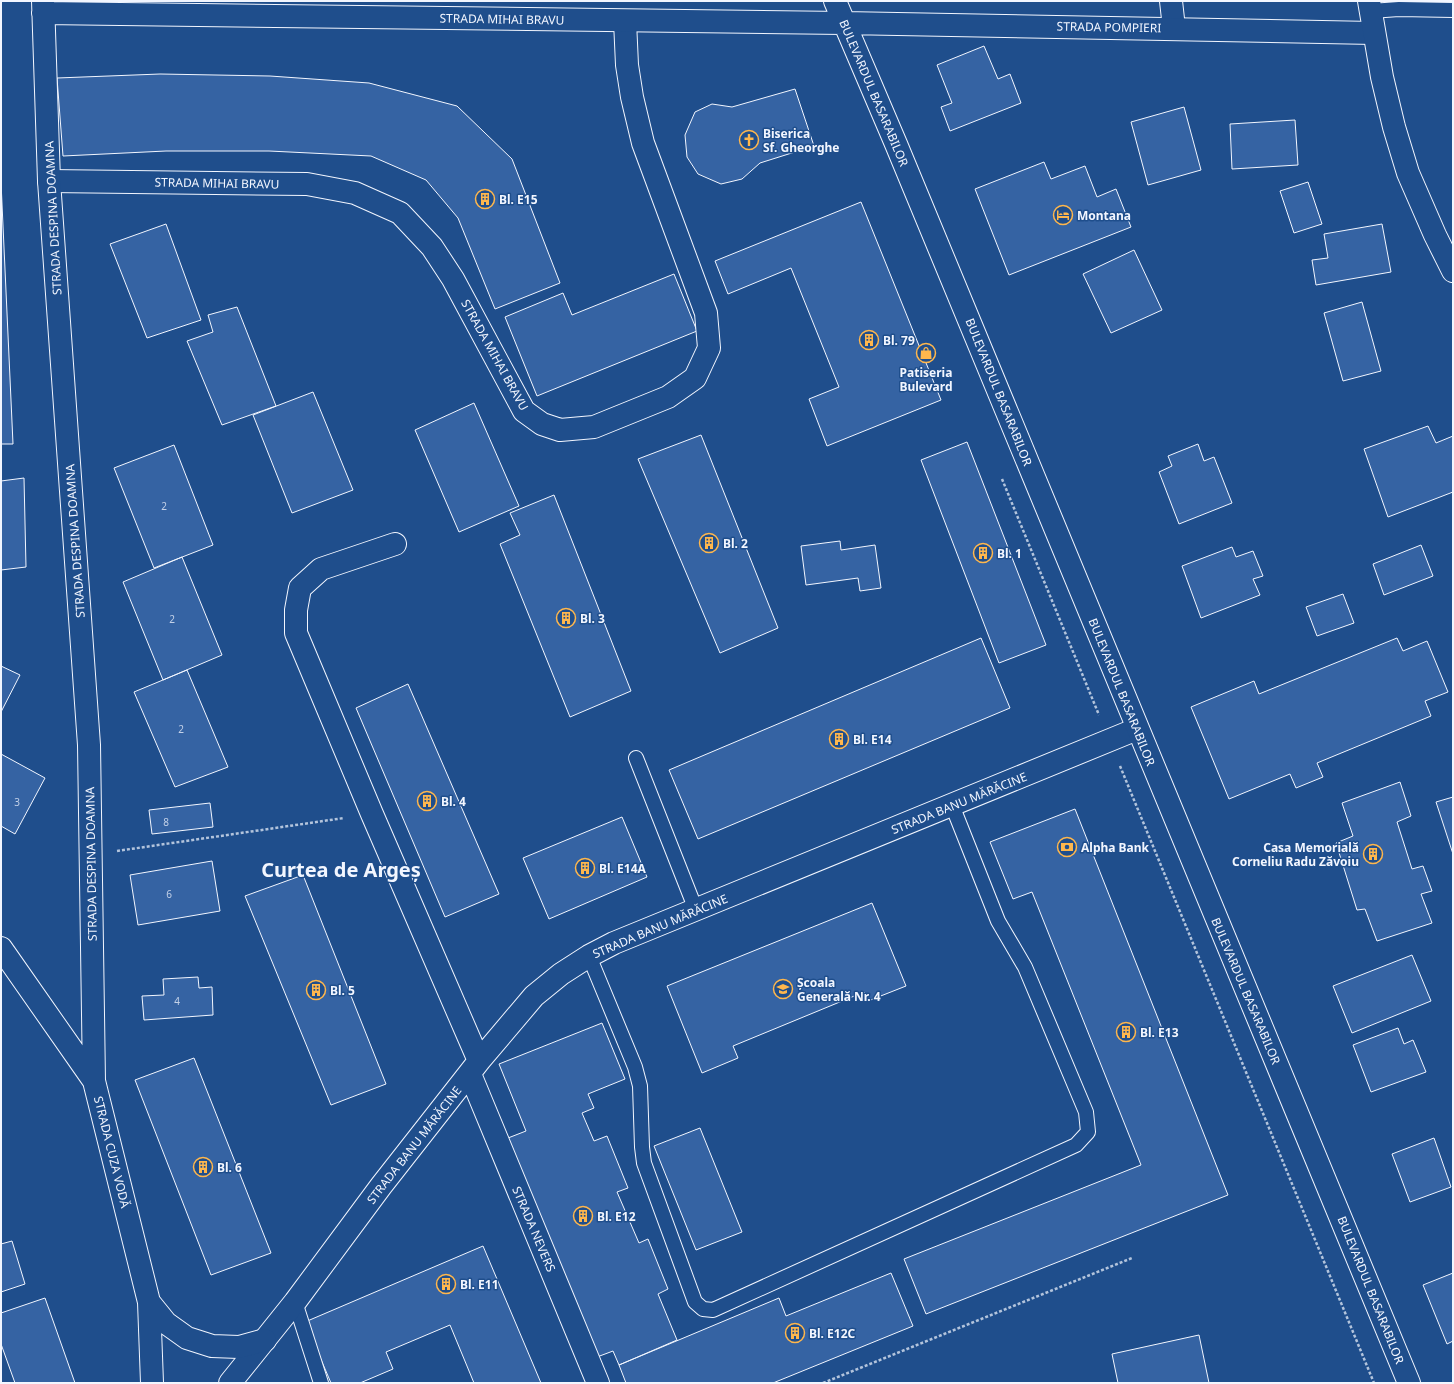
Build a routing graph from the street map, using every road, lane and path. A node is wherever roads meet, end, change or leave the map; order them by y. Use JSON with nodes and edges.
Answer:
{"nodes":[{"id":1,"x":835,"y":1,"type":"edge"},
{"id":2,"x":1171,"y":1,"type":"edge"},
{"id":3,"x":1370,"y":6,"type":"edge"},
{"id":4,"x":43,"y":7,"type":"edge"},
{"id":5,"x":1453,"y":10,"type":"edge"},
{"id":6,"x":625,"y":21,"type":"junction"},
{"id":7,"x":844,"y":23,"type":"junction"},
{"id":8,"x":1174,"y":28,"type":"junction"},
{"id":9,"x":1374,"y":33,"type":"junction"},
{"id":10,"x":49,"y":181,"type":"junction"},
{"id":11,"x":1453,"y":271,"type":"edge"},
{"id":12,"x":395,"y":544,"type":"dead end"},
{"id":13,"x":1137,"y":729,"type":"junction"},
{"id":14,"x":636,"y":758,"type":"dead end"},
{"id":15,"x":952,"y":805,"type":"junction"},
{"id":16,"x":372,"y":814,"type":"junction"},
{"id":17,"x":91,"y":856,"type":"junction"},
{"id":18,"x":696,"y":910,"type":"junction"},
{"id":19,"x":1,"y":948,"type":"edge"},
{"id":20,"x":589,"y":956,"type":"junction"},
{"id":21,"x":474,"y":1068,"type":"junction"},
{"id":22,"x":94,"y":1081,"type":"junction"},
{"id":23,"x":1132,"y":1258,"type":"dead end"},
{"id":24,"x":149,"y":1302,"type":"junction"},
{"id":25,"x":295,"y":1302,"type":"junction"},
{"id":26,"x":265,"y":1340,"type":"junction"},
{"id":27,"x":152,"y":1383,"type":"edge"},
{"id":28,"x":230,"y":1383,"type":"edge"},
{"id":29,"x":321,"y":1383,"type":"edge"},
{"id":30,"x":598,"y":1383,"type":"edge"},
{"id":31,"x":823,"y":1383,"type":"edge"},
{"id":32,"x":1409,"y":1383,"type":"edge"}],
"edges":[{"from":1,"to":7,"type":"street","name":"BULEVARDUL BASARABILOR"},
{"from":2,"to":8,"type":"street"},
{"from":3,"to":5,"type":"lane"},
{"from":3,"to":9,"type":"street"},
{"from":4,"to":6,"type":"street","name":"STRADA MIHAI BRAVU"},
{"from":4,"to":10,"type":"street","name":"STRADA DESPINA DOAMNA"},
{"from":6,"to":7,"type":"street","name":"STRADA MIHAI BRAVU"},
{"from":6,"to":10,"type":"street","name":"STRADA MIHAI BRAVU"},
{"from":7,"to":8,"type":"street","name":"STRADA POMPIERI"},
{"from":7,"to":13,"type":"street","name":"BULEVARDUL BASARABILOR"},
{"from":8,"to":9,"type":"street","name":"STRADA POMPIERI"},
{"from":9,"to":11,"type":"street"},
{"from":10,"to":17,"type":"street","name":"STRADA DESPINA DOAMNA"},
{"from":12,"to":16,"type":"street","name":"STRADA NEVERS"},
{"from":13,"to":15,"type":"street","name":"STRADA BANU MĂRĂCINE"},
{"from":13,"to":32,"type":"street","name":"BULEVARDUL BASARABILOR"},
{"from":14,"to":18,"type":"lane"},
{"from":15,"to":18,"type":"street","name":"STRADA BANU MĂRĂCINE"},
{"from":15,"to":20,"type":"lane"},
{"from":16,"to":17,"type":"path"},
{"from":16,"to":21,"type":"street","name":"STRADA NEVERS"},
{"from":17,"to":22,"type":"street","name":"STRADA DESPINA DOAMNA"},
{"from":18,"to":20,"type":"street","name":"STRADA BANU MĂRĂCINE"},
{"from":19,"to":22,"type":"street","name":"STRADA CUZA VODĂ"},
{"from":20,"to":21,"type":"street","name":"STRADA BANU MĂRĂCINE"},
{"from":21,"to":25,"type":"street","name":"STRADA BANU MĂRĂCINE"},
{"from":21,"to":30,"type":"street","name":"STRADA NEVERS"},
{"from":22,"to":24,"type":"street","name":"STRADA CUZA VODĂ"},
{"from":23,"to":31,"type":"path"},
{"from":24,"to":26,"type":"street"},
{"from":24,"to":27,"type":"street","name":"STRADA CUZA VODĂ"},
{"from":25,"to":26,"type":"street","name":"STRADA BANU MĂRĂCINE"},
{"from":25,"to":29,"type":"lane"},
{"from":26,"to":28,"type":"street","name":"STRADA BANU MĂRĂCINE"}]}
